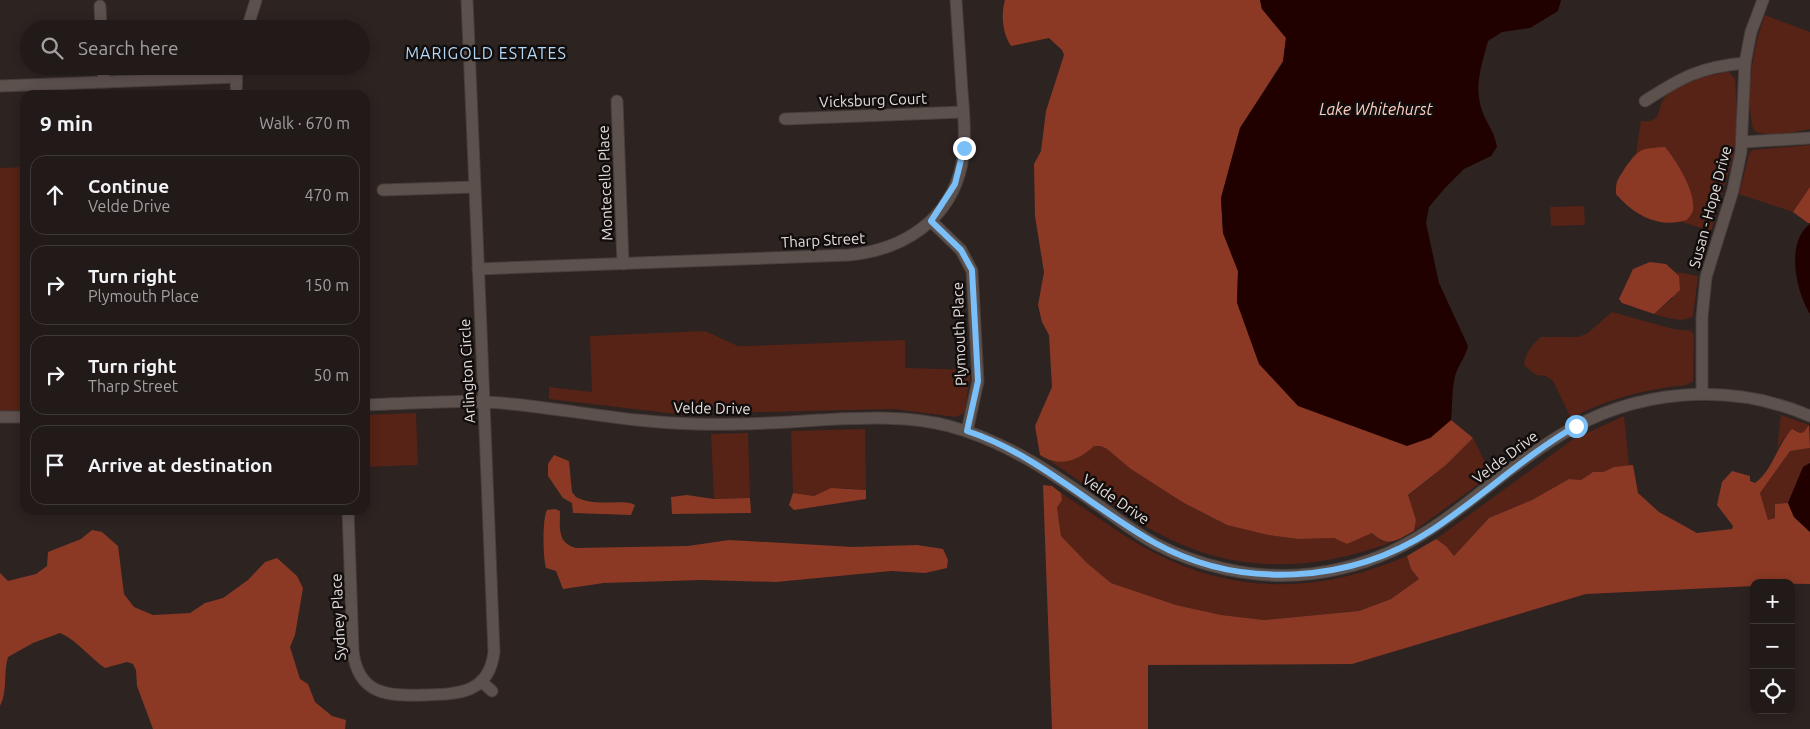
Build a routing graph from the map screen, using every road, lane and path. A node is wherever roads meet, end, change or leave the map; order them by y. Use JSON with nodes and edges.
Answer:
{"nodes":[{"id":1,"x":256,"y":0,"type":"edge"},
{"id":2,"x":467,"y":0,"type":"edge"},
{"id":3,"x":956,"y":0,"type":"edge"},
{"id":4,"x":1763,"y":0,"type":"edge"},
{"id":5,"x":100,"y":6,"type":"dead end"},
{"id":6,"x":101,"y":20,"type":"edge"},
{"id":7,"x":250,"y":20,"type":"edge"},
{"id":8,"x":1745,"y":63,"type":"junction"},
{"id":9,"x":104,"y":75,"type":"edge"},
{"id":10,"x":188,"y":75,"type":"edge"},
{"id":11,"x":236,"y":75,"type":"edge"},
{"id":12,"x":104,"y":82,"type":"junction"},
{"id":13,"x":0,"y":86,"type":"edge"},
{"id":14,"x":236,"y":90,"type":"edge"},
{"id":15,"x":617,"y":101,"type":"dead end"},
{"id":16,"x":1645,"y":102,"type":"dead end"},
{"id":17,"x":963,"y":112,"type":"junction"},
{"id":18,"x":785,"y":119,"type":"dead end"},
{"id":19,"x":1810,"y":138,"type":"edge"},
{"id":20,"x":1743,"y":142,"type":"junction"},
{"id":21,"x":474,"y":187,"type":"junction"},
{"id":22,"x":383,"y":190,"type":"dead end"},
{"id":23,"x":931,"y":221,"type":"junction"},
{"id":24,"x":623,"y":264,"type":"junction"},
{"id":25,"x":478,"y":269,"type":"junction"},
{"id":26,"x":1702,"y":394,"type":"junction"},
{"id":27,"x":483,"y":402,"type":"junction"},
{"id":28,"x":370,"y":405,"type":"edge"},
{"id":29,"x":1810,"y":416,"type":"edge"},
{"id":30,"x":20,"y":417,"type":"edge"},
{"id":31,"x":0,"y":418,"type":"edge"},
{"id":32,"x":967,"y":431,"type":"junction"},
{"id":33,"x":348,"y":515,"type":"edge"},
{"id":34,"x":482,"y":681,"type":"junction"},
{"id":35,"x":492,"y":691,"type":"dead end"}],
"edges":[{"from":1,"to":7,"type":"street"},
{"from":2,"to":21,"type":"street","name":"Arlington Circle"},
{"from":3,"to":17,"type":"street","name":"Tharp Street"},
{"from":4,"to":8,"type":"street","name":"Susan - Hope Drive"},
{"from":5,"to":6,"type":"street"},
{"from":8,"to":16,"type":"street"},
{"from":8,"to":20,"type":"street","name":"Susan - Hope Drive"},
{"from":9,"to":12,"type":"street"},
{"from":10,"to":12,"type":"street"},
{"from":11,"to":14,"type":"street"},
{"from":12,"to":13,"type":"street"},
{"from":15,"to":24,"type":"street","name":"Montecello Place"},
{"from":17,"to":18,"type":"street","name":"Vicksburg Court"},
{"from":17,"to":23,"type":"street","name":"Tharp Street"},
{"from":19,"to":20,"type":"street"},
{"from":20,"to":26,"type":"street","name":"Susan - Hope Drive"},
{"from":21,"to":22,"type":"street"},
{"from":21,"to":25,"type":"street","name":"Arlington Circle"},
{"from":23,"to":24,"type":"street","name":"Tharp Street"},
{"from":23,"to":32,"type":"street","name":"Plymouth Place"},
{"from":24,"to":25,"type":"street","name":"Tharp Street"},
{"from":25,"to":27,"type":"street","name":"Arlington Circle"},
{"from":26,"to":29,"type":"street","name":"Velde Drive"},
{"from":26,"to":32,"type":"street","name":"Velde Drive"},
{"from":27,"to":28,"type":"street","name":"Velde Drive"},
{"from":27,"to":32,"type":"street","name":"Velde Drive"},
{"from":27,"to":34,"type":"street","name":"Arlington Circle"},
{"from":30,"to":31,"type":"street"},
{"from":33,"to":34,"type":"street","name":"Sydney Place"},
{"from":34,"to":35,"type":"street"}]}
